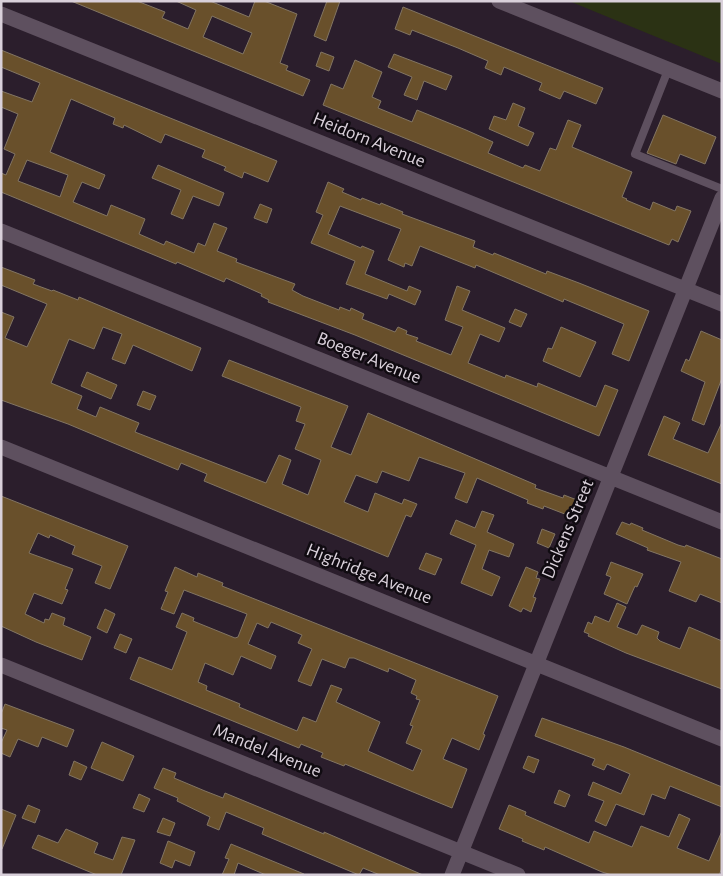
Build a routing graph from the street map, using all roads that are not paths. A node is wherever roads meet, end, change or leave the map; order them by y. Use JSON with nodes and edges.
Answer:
{"nodes":[{"id":1,"x":499,"y":1,"type":"edge"},
{"id":2,"x":1,"y":14,"type":"edge"},
{"id":3,"x":668,"y":70,"type":"junction"},
{"id":4,"x":722,"y":91,"type":"edge"},
{"id":5,"x":722,"y":189,"type":"edge"},
{"id":6,"x":722,"y":198,"type":"edge"},
{"id":7,"x":1,"y":231,"type":"edge"},
{"id":8,"x":686,"y":289,"type":"junction"},
{"id":9,"x":722,"y":304,"type":"edge"},
{"id":10,"x":1,"y":446,"type":"edge"},
{"id":11,"x":612,"y":477,"type":"junction"},
{"id":12,"x":722,"y":522,"type":"edge"},
{"id":13,"x":535,"y":662,"type":"junction"},
{"id":14,"x":1,"y":665,"type":"edge"},
{"id":15,"x":722,"y":739,"type":"edge"},
{"id":16,"x":461,"y":852,"type":"junction"},
{"id":17,"x":452,"y":875,"type":"edge"},
{"id":18,"x":518,"y":875,"type":"edge"}],
"edges":[{"from":1,"to":3,"type":"street"},
{"from":2,"to":8,"type":"street","name":"Heidorn Avenue"},
{"from":3,"to":4,"type":"street"},
{"from":3,"to":5,"type":"lane"},
{"from":6,"to":8,"type":"street","name":"Dickens Street"},
{"from":7,"to":11,"type":"street","name":"Boeger Avenue"},
{"from":8,"to":9,"type":"street","name":"Heidorn Avenue"},
{"from":8,"to":11,"type":"street","name":"Dickens Street"},
{"from":10,"to":13,"type":"street","name":"Highridge Avenue"},
{"from":11,"to":12,"type":"street","name":"Boeger Avenue"},
{"from":11,"to":13,"type":"street","name":"Dickens Street"},
{"from":13,"to":15,"type":"street","name":"Highridge Avenue"},
{"from":13,"to":16,"type":"street","name":"Dickens Street"},
{"from":14,"to":16,"type":"street","name":"Mandel Avenue"},
{"from":16,"to":17,"type":"street","name":"Dickens Street"},
{"from":16,"to":18,"type":"street","name":"Mandel Avenue"}]}
